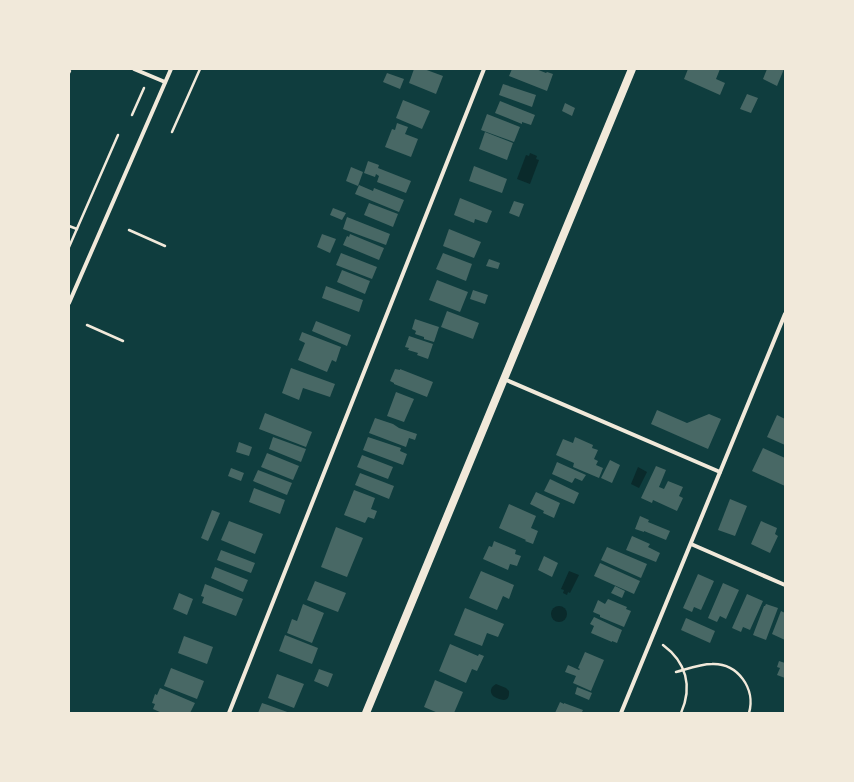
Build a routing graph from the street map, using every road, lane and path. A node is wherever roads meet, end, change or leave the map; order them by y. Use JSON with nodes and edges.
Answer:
{"nodes":[{"id":1,"x":134,"y":69,"type":"edge"},
{"id":2,"x":171,"y":69,"type":"edge"},
{"id":3,"x":200,"y":69,"type":"edge"},
{"id":4,"x":484,"y":69,"type":"edge"},
{"id":5,"x":632,"y":69,"type":"edge"},
{"id":6,"x":165,"y":82,"type":"junction"},
{"id":7,"x":144,"y":88,"type":"dead end"},
{"id":8,"x":132,"y":114,"type":"dead end"},
{"id":9,"x":172,"y":132,"type":"dead end"},
{"id":10,"x":118,"y":135,"type":"dead end"},
{"id":11,"x":69,"y":226,"type":"edge"},
{"id":12,"x":77,"y":229,"type":"junction"},
{"id":13,"x":129,"y":230,"type":"dead end"},
{"id":14,"x":165,"y":246,"type":"dead end"},
{"id":15,"x":69,"y":247,"type":"edge"},
{"id":16,"x":69,"y":302,"type":"edge"},
{"id":17,"x":785,"y":314,"type":"edge"},
{"id":18,"x":87,"y":325,"type":"dead end"},
{"id":19,"x":123,"y":341,"type":"dead end"},
{"id":20,"x":504,"y":379,"type":"junction"},
{"id":21,"x":720,"y":472,"type":"junction"},
{"id":22,"x":691,"y":544,"type":"junction"},
{"id":23,"x":785,"y":585,"type":"edge"},
{"id":24,"x":663,"y":645,"type":"dead end"},
{"id":25,"x":684,"y":670,"type":"junction"},
{"id":26,"x":676,"y":672,"type":"dead end"},
{"id":27,"x":229,"y":713,"type":"edge"},
{"id":28,"x":366,"y":713,"type":"edge"},
{"id":29,"x":621,"y":713,"type":"edge"},
{"id":30,"x":682,"y":713,"type":"edge"},
{"id":31,"x":749,"y":713,"type":"edge"}],
"edges":[{"from":1,"to":6,"type":"street"},
{"from":2,"to":6,"type":"street"},
{"from":3,"to":9,"type":"path"},
{"from":4,"to":27,"type":"street"},
{"from":5,"to":20,"type":"main road"},
{"from":6,"to":16,"type":"street"},
{"from":7,"to":8,"type":"path"},
{"from":10,"to":12,"type":"path"},
{"from":11,"to":12,"type":"path"},
{"from":12,"to":15,"type":"path"},
{"from":13,"to":14,"type":"path"},
{"from":17,"to":21,"type":"street"},
{"from":18,"to":19,"type":"path"},
{"from":20,"to":21,"type":"street"},
{"from":20,"to":28,"type":"main road"},
{"from":21,"to":22,"type":"street"},
{"from":22,"to":23,"type":"street"},
{"from":22,"to":29,"type":"street"},
{"from":24,"to":25,"type":"path"},
{"from":25,"to":26,"type":"path"},
{"from":25,"to":30,"type":"path"},
{"from":25,"to":31,"type":"path"}]}
